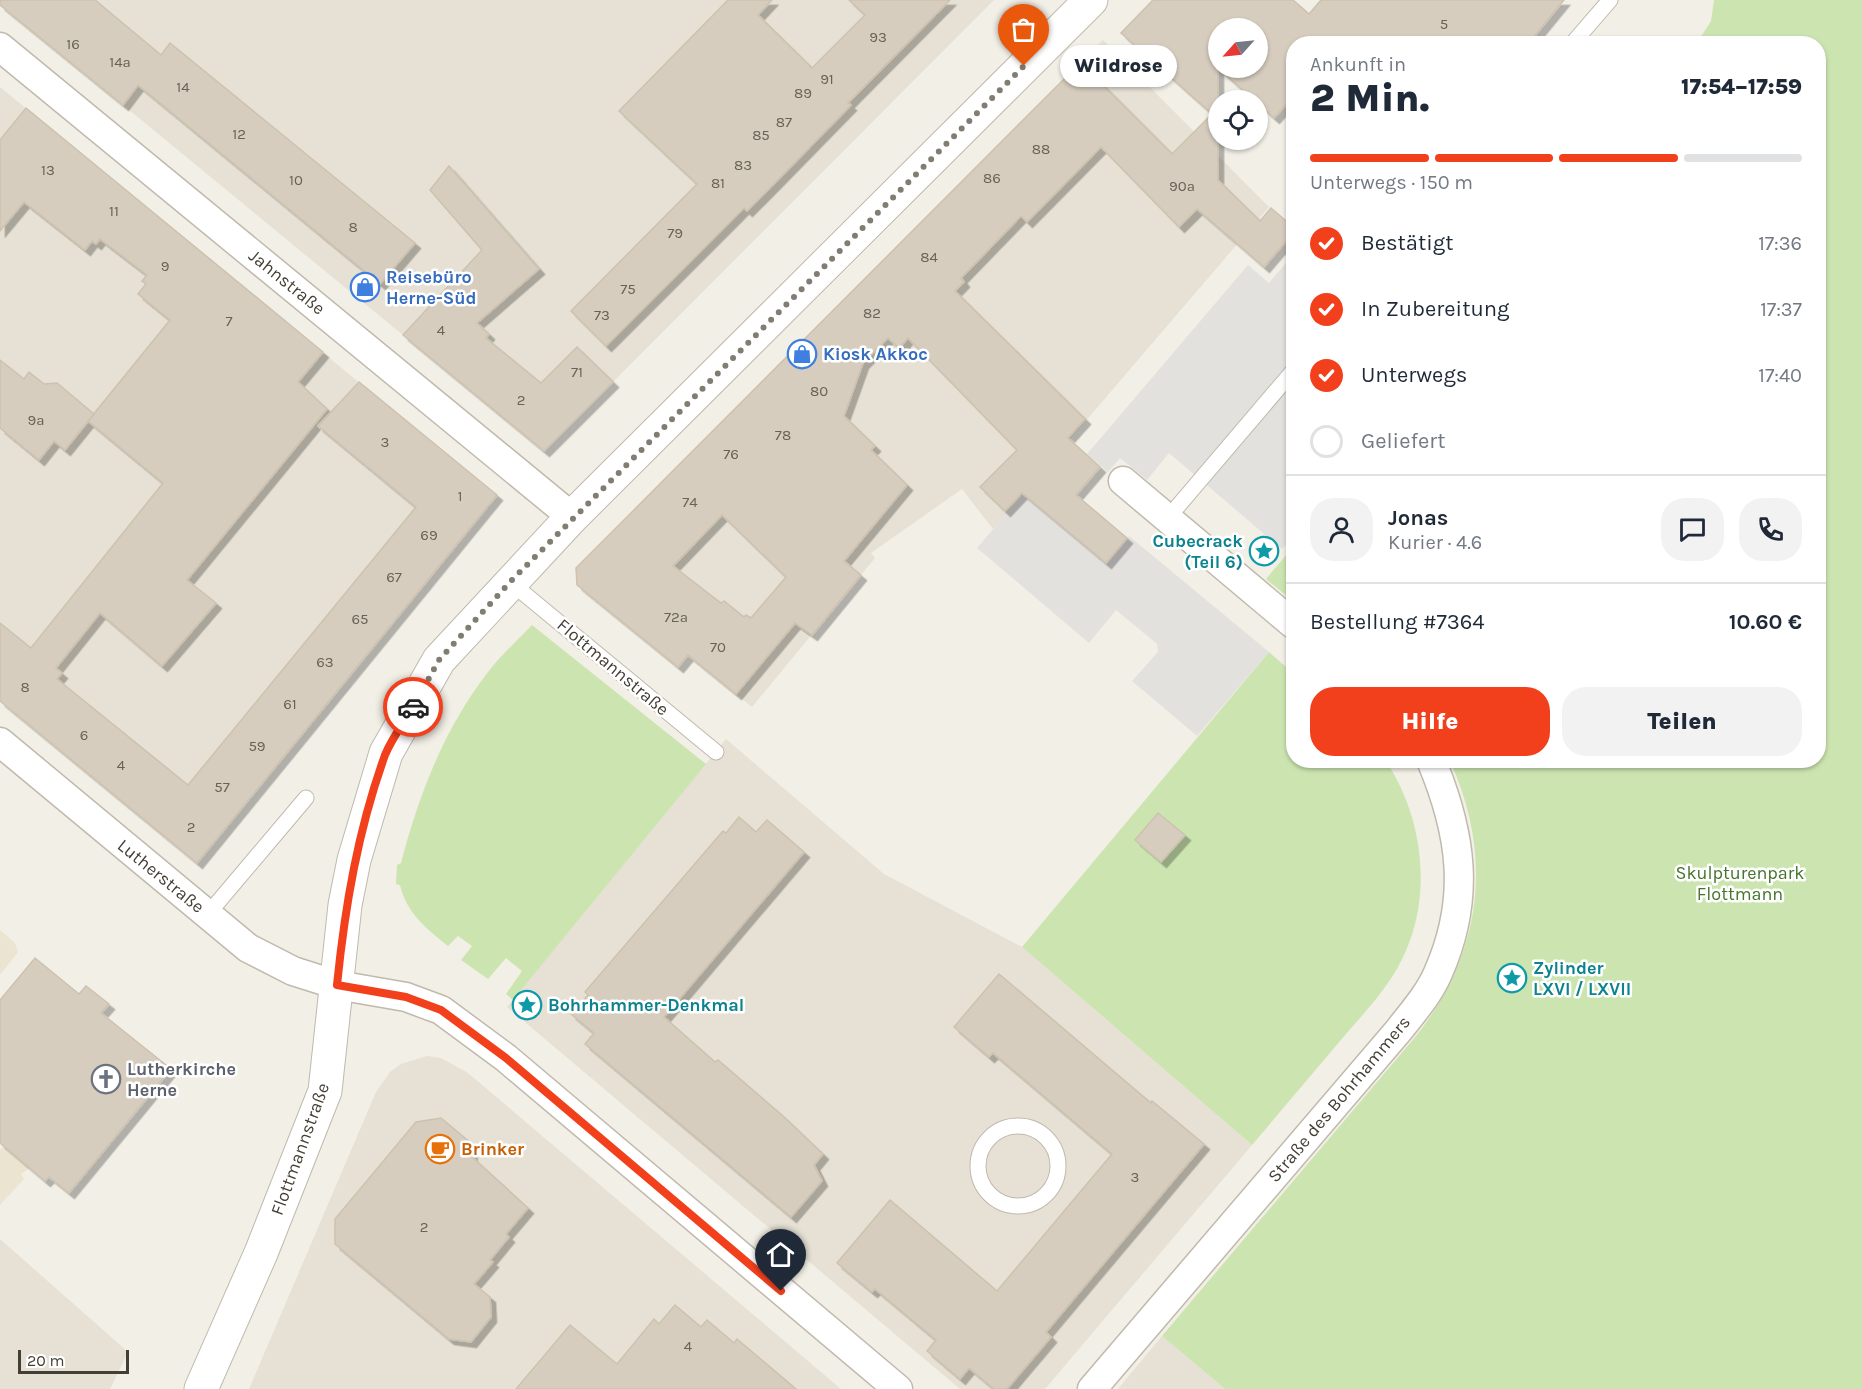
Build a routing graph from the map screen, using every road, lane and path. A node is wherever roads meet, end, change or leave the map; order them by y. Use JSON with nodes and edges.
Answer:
{"nodes":[{"id":1,"x":1091,"y":0,"type":"edge"},
{"id":2,"x":1610,"y":0,"type":"edge"},
{"id":3,"x":1579,"y":36,"type":"edge"},
{"id":4,"x":0,"y":47,"type":"edge"},
{"id":5,"x":1286,"y":379,"type":"edge"},
{"id":6,"x":1123,"y":481,"type":"dead end"},
{"id":7,"x":572,"y":517,"type":"junction"},
{"id":8,"x":1167,"y":519,"type":"junction"},
{"id":9,"x":510,"y":582,"type":"junction"},
{"id":10,"x":1286,"y":618,"type":"edge"},
{"id":11,"x":0,"y":742,"type":"edge"},
{"id":12,"x":716,"y":752,"type":"dead end"},
{"id":13,"x":1434,"y":768,"type":"edge"},
{"id":14,"x":306,"y":798,"type":"dead end"},
{"id":15,"x":208,"y":914,"type":"junction"},
{"id":16,"x":337,"y":985,"type":"junction"},
{"id":17,"x":1002,"y":1204,"type":"joint"},
{"id":18,"x":201,"y":1389,"type":"edge"},
{"id":19,"x":898,"y":1389,"type":"edge"},
{"id":20,"x":1092,"y":1389,"type":"edge"}],
"edges":[{"from":1,"to":7,"type":"street","name":"Flottmannstraße"},
{"from":2,"to":3,"type":"lane"},
{"from":4,"to":7,"type":"street","name":"Jahnstraße"},
{"from":5,"to":8,"type":"lane"},
{"from":6,"to":8,"type":"street"},
{"from":7,"to":9,"type":"street","name":"Flottmannstraße"},
{"from":8,"to":10,"type":"street"},
{"from":9,"to":12,"type":"lane","name":"Flottmannstraße"},
{"from":9,"to":16,"type":"street","name":"Flottmannstraße"},
{"from":11,"to":15,"type":"street","name":"Lutherstraße"},
{"from":13,"to":20,"type":"street","name":"Straße des Bohrhammers"},
{"from":14,"to":15,"type":"lane"},
{"from":15,"to":16,"type":"street","name":"Lutherstraße"},
{"from":16,"to":18,"type":"street","name":"Flottmannstraße"},
{"from":16,"to":19,"type":"street"},
{"from":17,"to":17,"type":"lane"}]}
